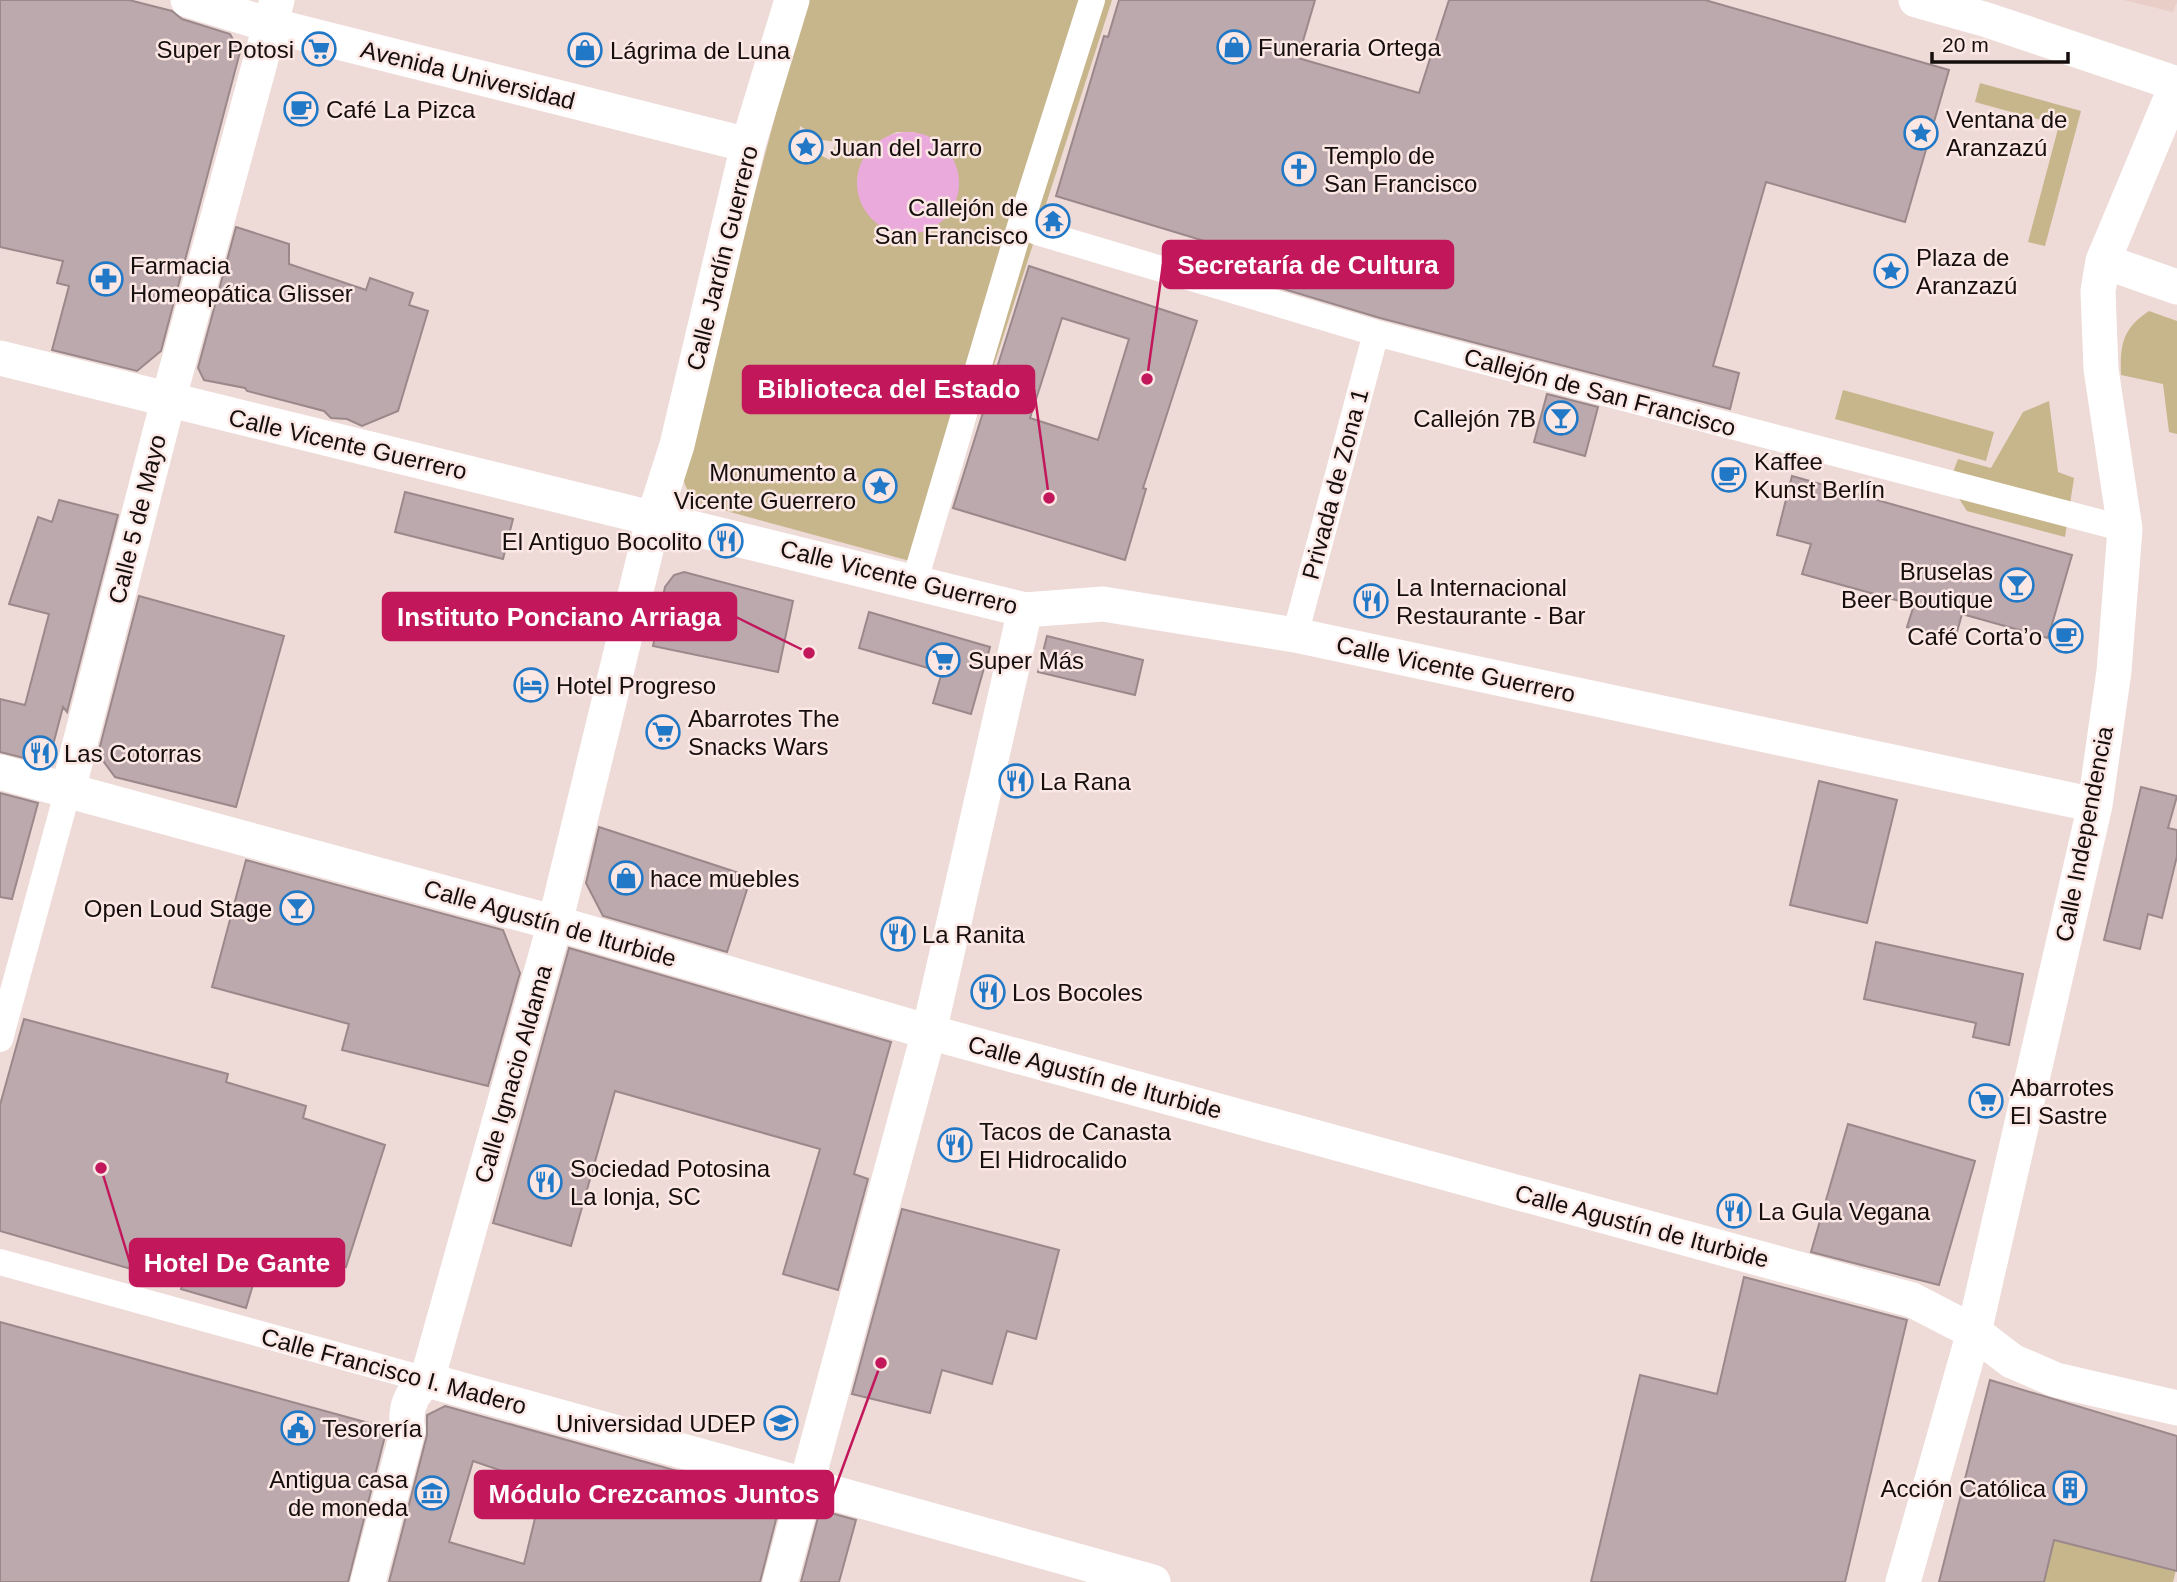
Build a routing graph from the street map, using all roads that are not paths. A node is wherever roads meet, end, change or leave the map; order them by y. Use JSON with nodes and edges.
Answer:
{"nodes":[{"id":1,"x":188,"y":0,"type":"edge"},
{"id":2,"x":792,"y":0,"type":"edge"},
{"id":3,"x":1092,"y":0,"type":"edge"},
{"id":4,"x":1916,"y":0,"type":"edge"},
{"id":5,"x":273,"y":13,"type":"edge"},
{"id":6,"x":2177,"y":84,"type":"edge"},
{"id":7,"x":748,"y":145,"type":"junction"},
{"id":8,"x":1037,"y":232,"type":"dead end"},
{"id":9,"x":2103,"y":261,"type":"junction"},
{"id":10,"x":2177,"y":287,"type":"edge"},
{"id":11,"x":1376,"y":333,"type":"junction"},
{"id":12,"x":0,"y":358,"type":"edge"},
{"id":13,"x":168,"y":401,"type":"junction"},
{"id":14,"x":654,"y":517,"type":"junction"},
{"id":15,"x":2125,"y":529,"type":"junction"},
{"id":16,"x":915,"y":580,"type":"junction"},
{"id":17,"x":1025,"y":610,"type":"junction"},
{"id":18,"x":1295,"y":635,"type":"junction"},
{"id":19,"x":0,"y":772,"type":"edge"},
{"id":20,"x":68,"y":790,"type":"junction"},
{"id":21,"x":2095,"y":805,"type":"junction"},
{"id":22,"x":555,"y":923,"type":"junction"},
{"id":23,"x":929,"y":1032,"type":"junction"},
{"id":24,"x":0,"y":1039,"type":"edge"},
{"id":25,"x":0,"y":1262,"type":"edge"},
{"id":26,"x":1974,"y":1332,"type":"junction"},
{"id":27,"x":427,"y":1380,"type":"junction"},
{"id":28,"x":2177,"y":1408,"type":"edge"},
{"id":29,"x":805,"y":1484,"type":"junction"},
{"id":30,"x":368,"y":1582,"type":"edge"},
{"id":31,"x":780,"y":1582,"type":"edge"},
{"id":32,"x":1153,"y":1582,"type":"edge"},
{"id":33,"x":1903,"y":1582,"type":"edge"}],
"edges":[{"from":1,"to":5,"type":"street","name":"Avenida Universidad"},
{"from":2,"to":7,"type":"street","name":"Calle Jardín Guerrero"},
{"from":3,"to":16,"type":"street"},
{"from":4,"to":6,"type":"street"},
{"from":5,"to":7,"type":"street","name":"Avenida Universidad"},
{"from":5,"to":13,"type":"street","name":"Calle 5 de Mayo"},
{"from":6,"to":9,"type":"street","name":"Calle Independencia"},
{"from":7,"to":14,"type":"street","name":"Calle Jardín Guerrero"},
{"from":8,"to":11,"type":"street","name":"Callejón de San Francisco"},
{"from":9,"to":10,"type":"street"},
{"from":9,"to":15,"type":"street","name":"Calle Independencia"},
{"from":11,"to":15,"type":"street","name":"Callejón de San Francisco"},
{"from":11,"to":18,"type":"street","name":"Privada de Zona 1"},
{"from":12,"to":13,"type":"street","name":"Calle Vicente Guerrero"},
{"from":13,"to":14,"type":"street","name":"Calle Vicente Guerrero"},
{"from":13,"to":20,"type":"street","name":"Calle 5 de Mayo"},
{"from":14,"to":16,"type":"street","name":"Calle Vicente Guerrero"},
{"from":14,"to":22,"type":"street","name":"Calle Ignacio Aldama"},
{"from":15,"to":21,"type":"street","name":"Calle Independencia"},
{"from":16,"to":17,"type":"street","name":"Calle Vicente Guerrero"},
{"from":17,"to":18,"type":"street","name":"Calle Vicente Guerrero"},
{"from":17,"to":23,"type":"street"},
{"from":18,"to":21,"type":"street","name":"Calle Vicente Guerrero"},
{"from":19,"to":20,"type":"street","name":"Calle Agustín de Iturbide"},
{"from":20,"to":22,"type":"street","name":"Calle Agustín de Iturbide"},
{"from":20,"to":24,"type":"street","name":"Calle 5 de Mayo"},
{"from":21,"to":26,"type":"street","name":"Calle Independencia"},
{"from":22,"to":23,"type":"street","name":"Calle Agustín de Iturbide"},
{"from":22,"to":27,"type":"street","name":"Calle Ignacio Aldama"},
{"from":23,"to":26,"type":"street","name":"Calle Agustín de Iturbide"},
{"from":23,"to":29,"type":"street"},
{"from":25,"to":27,"type":"street","name":"Calle Francisco I. Madero"},
{"from":26,"to":28,"type":"street","name":"Calle Agustín de Iturbide"},
{"from":26,"to":33,"type":"street","name":"Calle Independencia"},
{"from":27,"to":29,"type":"street","name":"Calle Francisco I. Madero"},
{"from":27,"to":30,"type":"street","name":"Calle Ignacio Aldama"},
{"from":29,"to":31,"type":"street"},
{"from":29,"to":32,"type":"street","name":"Calle Francisco I. Madero"}]}
